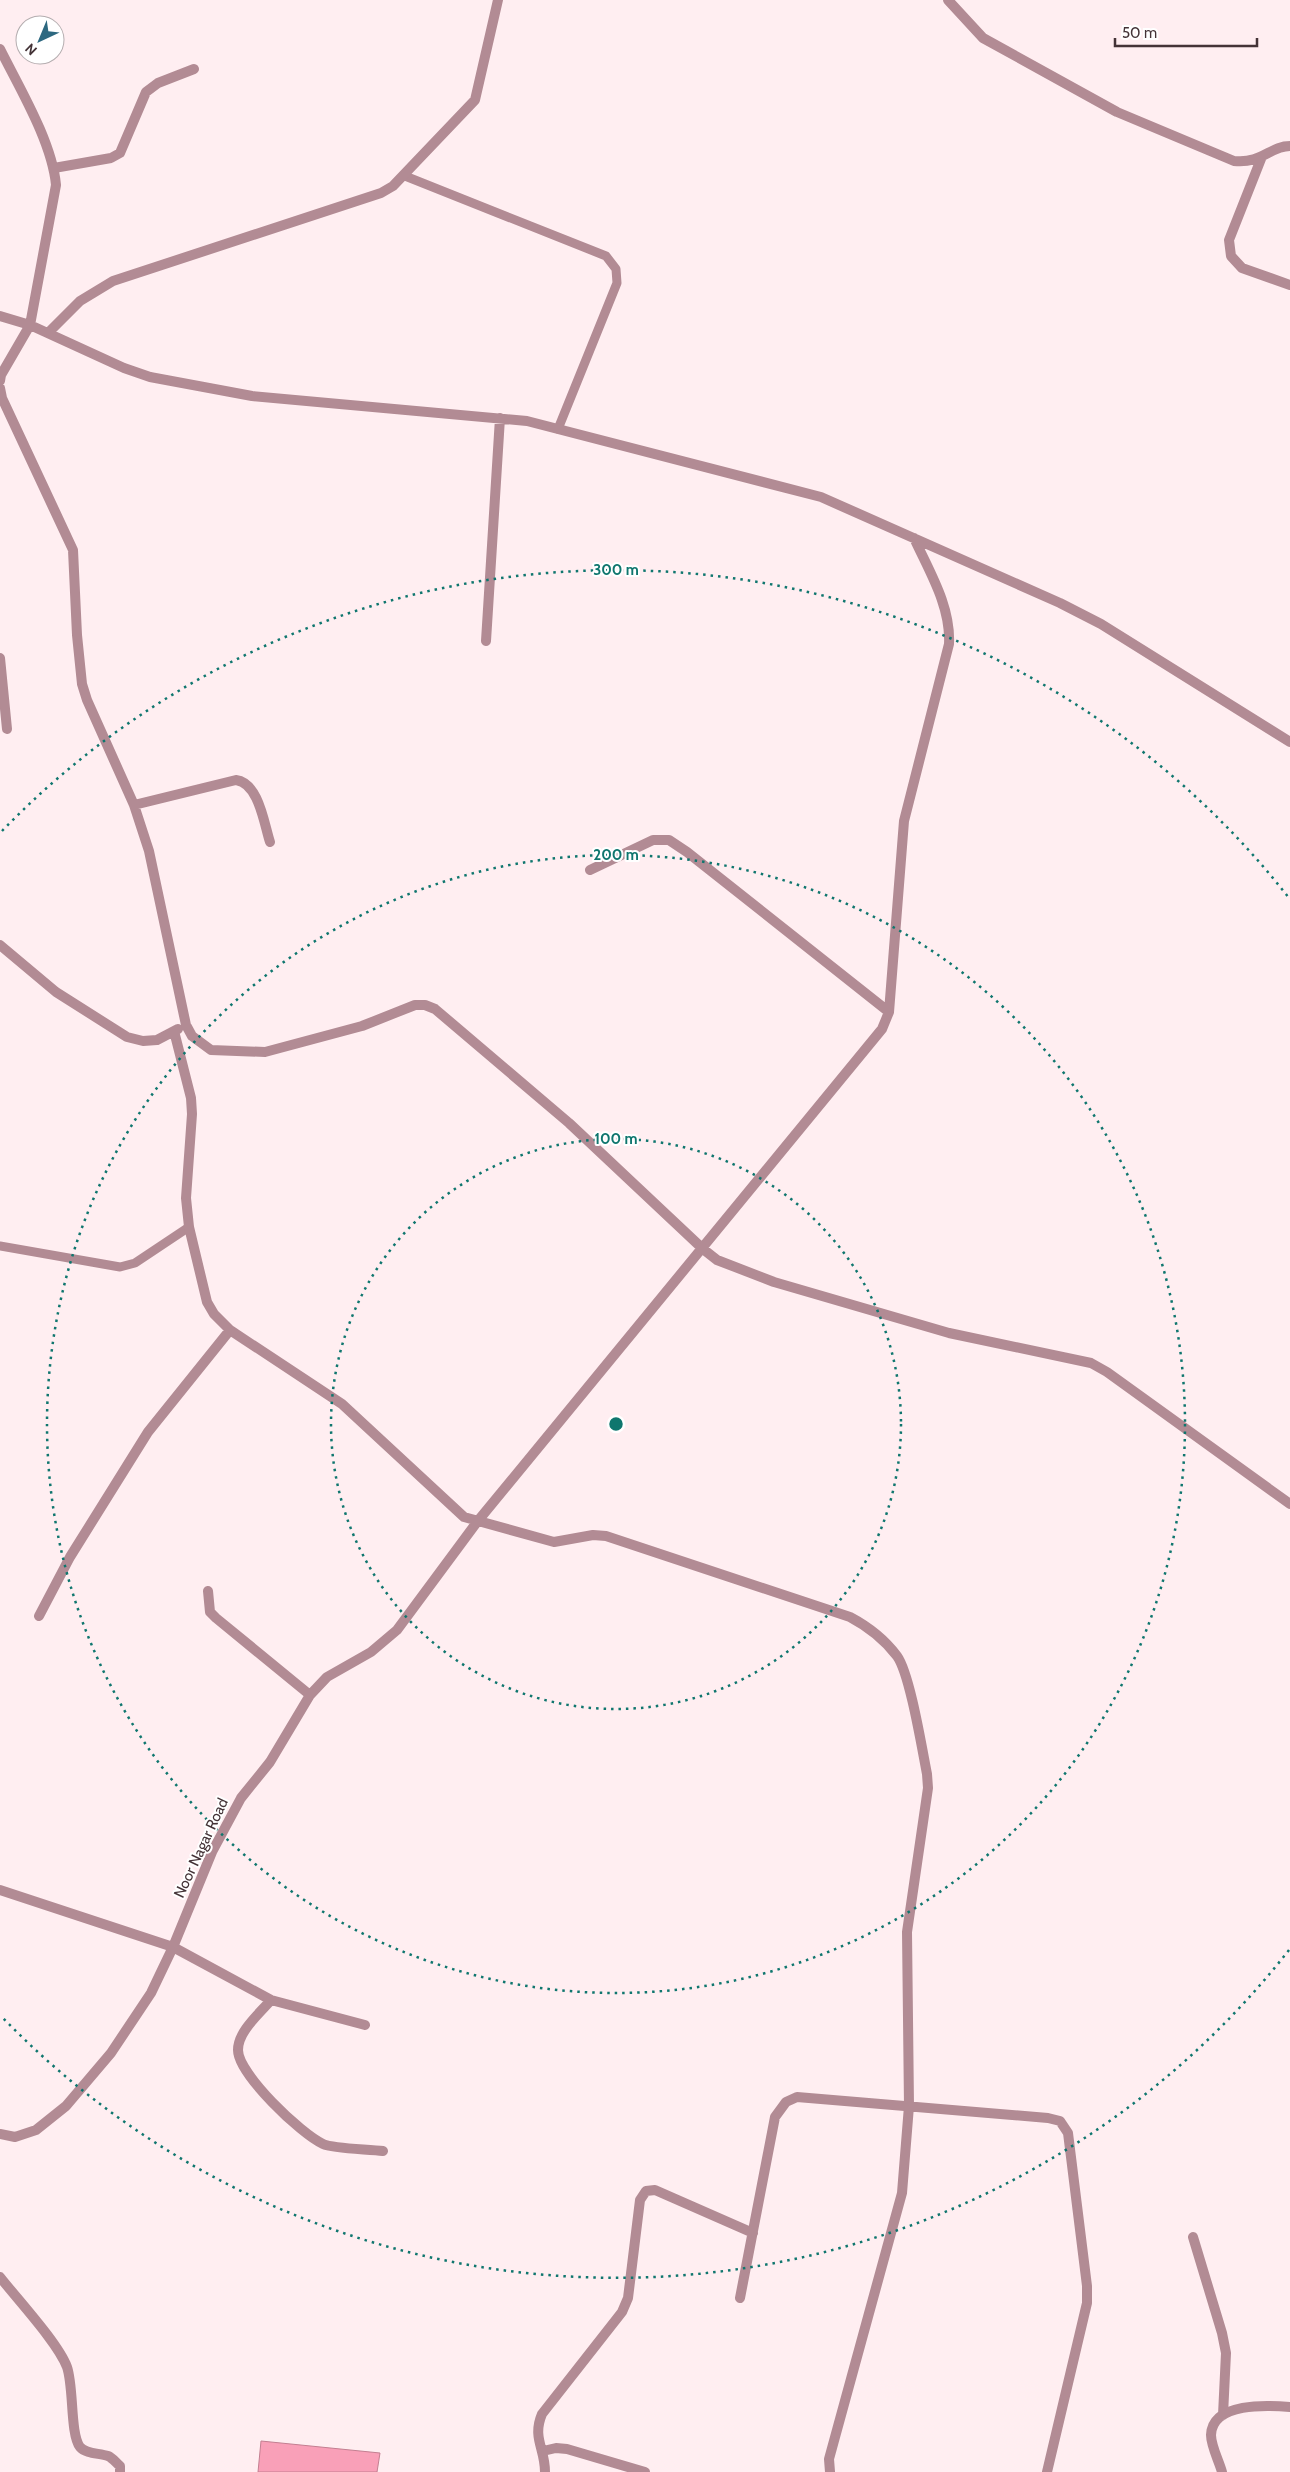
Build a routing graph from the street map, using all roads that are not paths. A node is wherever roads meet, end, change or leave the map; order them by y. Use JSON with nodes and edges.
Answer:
{"nodes":[{"id":1,"x":498,"y":0,"type":"edge"},
{"id":2,"x":948,"y":0,"type":"edge"},
{"id":3,"x":0,"y":50,"type":"edge"},
{"id":4,"x":194,"y":68,"type":"dead end"},
{"id":5,"x":1290,"y":146,"type":"edge"},
{"id":6,"x":1260,"y":158,"type":"junction"},
{"id":7,"x":54,"y":168,"type":"junction"},
{"id":8,"x":405,"y":176,"type":"junction"},
{"id":9,"x":1290,"y":285,"type":"edge"},
{"id":10,"x":0,"y":316,"type":"edge"},
{"id":11,"x":30,"y":325,"type":"junction"},
{"id":12,"x":48,"y":333,"type":"junction"},
{"id":13,"x":0,"y":381,"type":"edge"},
{"id":14,"x":0,"y":388,"type":"edge"},
{"id":15,"x":500,"y":418,"type":"junction"},
{"id":16,"x":558,"y":429,"type":"junction"},
{"id":17,"x":914,"y":538,"type":"junction"},
{"id":18,"x":486,"y":641,"type":"dead end"},
{"id":19,"x":0,"y":658,"type":"edge"},
{"id":20,"x":7,"y":729,"type":"dead end"},
{"id":21,"x":1290,"y":742,"type":"edge"},
{"id":22,"x":134,"y":805,"type":"junction"},
{"id":23,"x":270,"y":842,"type":"dead end"},
{"id":24,"x":590,"y":870,"type":"dead end"},
{"id":25,"x":0,"y":945,"type":"edge"},
{"id":26,"x":889,"y":1012,"type":"junction"},
{"id":27,"x":186,"y":1025,"type":"junction"},
{"id":28,"x":174,"y":1031,"type":"junction"},
{"id":29,"x":189,"y":1227,"type":"junction"},
{"id":30,"x":0,"y":1246,"type":"edge"},
{"id":31,"x":702,"y":1249,"type":"junction"},
{"id":32,"x":230,"y":1330,"type":"junction"},
{"id":33,"x":1290,"y":1504,"type":"edge"},
{"id":34,"x":477,"y":1522,"type":"junction"},
{"id":35,"x":208,"y":1591,"type":"dead end"},
{"id":36,"x":39,"y":1616,"type":"dead end"},
{"id":37,"x":310,"y":1695,"type":"junction"},
{"id":38,"x":0,"y":1890,"type":"edge"},
{"id":39,"x":173,"y":1947,"type":"junction"},
{"id":40,"x":271,"y":2000,"type":"junction"},
{"id":41,"x":365,"y":2024,"type":"dead end"},
{"id":42,"x":909,"y":2106,"type":"junction"},
{"id":43,"x":0,"y":2134,"type":"edge"},
{"id":44,"x":383,"y":2151,"type":"dead end"},
{"id":45,"x":753,"y":2233,"type":"junction"},
{"id":46,"x":1193,"y":2236,"type":"dead end"},
{"id":47,"x":0,"y":2277,"type":"edge"},
{"id":48,"x":740,"y":2298,"type":"dead end"},
{"id":49,"x":1290,"y":2407,"type":"edge"},
{"id":50,"x":1223,"y":2415,"type":"junction"},
{"id":51,"x":543,"y":2451,"type":"junction"},
{"id":52,"x":120,"y":2472,"type":"edge"},
{"id":53,"x":545,"y":2472,"type":"edge"},
{"id":54,"x":646,"y":2472,"type":"edge"},
{"id":55,"x":830,"y":2472,"type":"edge"},
{"id":56,"x":1047,"y":2472,"type":"edge"},
{"id":57,"x":1222,"y":2472,"type":"edge"}],
"edges":[{"from":1,"to":8,"type":"street"},
{"from":2,"to":6,"type":"street"},
{"from":3,"to":7,"type":"street"},
{"from":4,"to":7,"type":"street"},
{"from":5,"to":6,"type":"street"},
{"from":6,"to":9,"type":"street"},
{"from":7,"to":11,"type":"street"},
{"from":8,"to":12,"type":"street"},
{"from":8,"to":16,"type":"lane"},
{"from":10,"to":11,"type":"street"},
{"from":11,"to":12,"type":"street"},
{"from":11,"to":13,"type":"street"},
{"from":12,"to":15,"type":"street"},
{"from":14,"to":22,"type":"street"},
{"from":15,"to":16,"type":"street"},
{"from":15,"to":18,"type":"street"},
{"from":16,"to":17,"type":"street"},
{"from":17,"to":21,"type":"street"},
{"from":17,"to":26,"type":"street"},
{"from":19,"to":20,"type":"street"},
{"from":22,"to":23,"type":"street"},
{"from":22,"to":27,"type":"street"},
{"from":24,"to":26,"type":"street"},
{"from":25,"to":28,"type":"street"},
{"from":26,"to":31,"type":"street","name":"Noor Nagar Road"},
{"from":27,"to":28,"type":"street"},
{"from":27,"to":31,"type":"street"},
{"from":28,"to":29,"type":"street"},
{"from":29,"to":30,"type":"lane"},
{"from":29,"to":32,"type":"street"},
{"from":31,"to":33,"type":"street"},
{"from":31,"to":34,"type":"street","name":"Noor Nagar Road"},
{"from":32,"to":34,"type":"street"},
{"from":32,"to":36,"type":"street"},
{"from":34,"to":37,"type":"street","name":"Noor Nagar Road"},
{"from":34,"to":42,"type":"street"},
{"from":35,"to":37,"type":"street"},
{"from":37,"to":39,"type":"street","name":"Noor Nagar Road"},
{"from":38,"to":39,"type":"street"},
{"from":39,"to":40,"type":"street"},
{"from":39,"to":43,"type":"street","name":"Noor Nagar Road"},
{"from":40,"to":41,"type":"street"},
{"from":40,"to":44,"type":"street"},
{"from":42,"to":45,"type":"street"},
{"from":42,"to":55,"type":"street"},
{"from":42,"to":56,"type":"street"},
{"from":45,"to":48,"type":"street"},
{"from":45,"to":51,"type":"street"},
{"from":46,"to":50,"type":"street"},
{"from":47,"to":52,"type":"street"},
{"from":49,"to":50,"type":"street"},
{"from":50,"to":57,"type":"street"},
{"from":51,"to":53,"type":"street"},
{"from":51,"to":54,"type":"street"}]}
